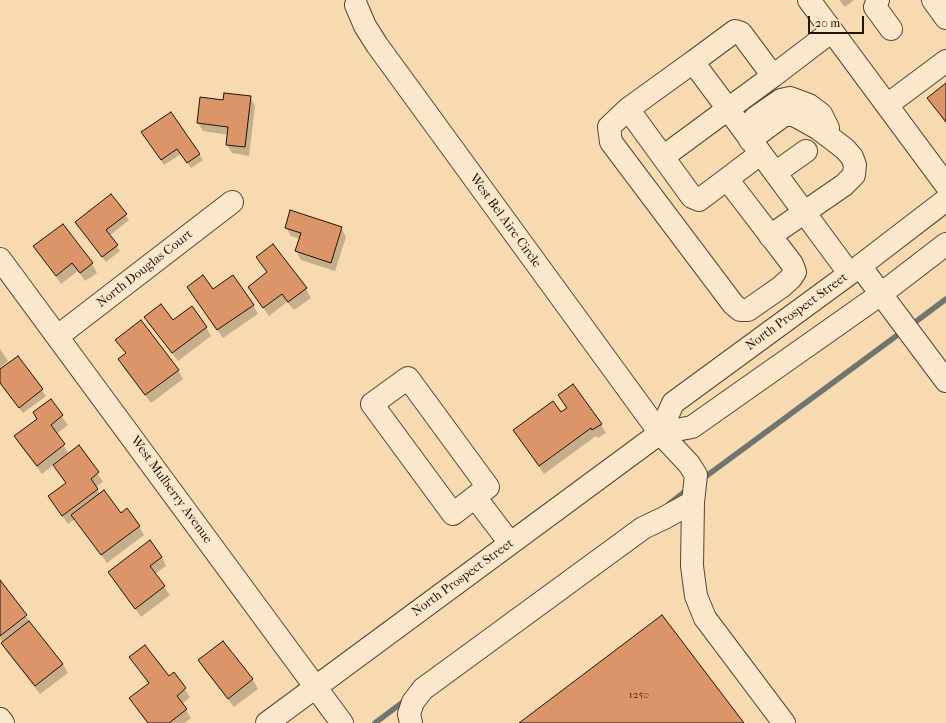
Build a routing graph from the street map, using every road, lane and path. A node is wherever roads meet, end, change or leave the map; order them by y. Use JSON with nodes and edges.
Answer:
{"nodes":[{"id":1,"x":809,"y":0,"type":"edge"},
{"id":2,"x":878,"y":0,"type":"edge"},
{"id":3,"x":933,"y":0,"type":"edge"},
{"id":4,"x":356,"y":5,"type":"dead end"},
{"id":5,"x":946,"y":18,"type":"edge"},
{"id":6,"x":890,"y":29,"type":"dead end"},
{"id":7,"x":832,"y":31,"type":"junction"},
{"id":8,"x":946,"y":61,"type":"edge"},
{"id":9,"x":693,"y":62,"type":"junction"},
{"id":10,"x":773,"y":76,"type":"junction"},
{"id":11,"x":887,"y":105,"type":"junction"},
{"id":12,"x":628,"y":109,"type":"junction"},
{"id":13,"x":728,"y":109,"type":"junction"},
{"id":14,"x":751,"y":140,"type":"junction"},
{"id":15,"x":806,"y":150,"type":"dead end"},
{"id":16,"x":663,"y":157,"type":"junction"},
{"id":17,"x":775,"y":173,"type":"junction"},
{"id":18,"x":727,"y":179,"type":"junction"},
{"id":19,"x":946,"y":184,"type":"edge"},
{"id":20,"x":946,"y":200,"type":"edge"},
{"id":21,"x":232,"y":202,"type":"dead end"},
{"id":22,"x":803,"y":212,"type":"junction"},
{"id":23,"x":770,"y":236,"type":"junction"},
{"id":24,"x":946,"y":244,"type":"edge"},
{"id":25,"x":0,"y":259,"type":"edge"},
{"id":26,"x":854,"y":269,"type":"junction"},
{"id":27,"x":881,"y":294,"type":"junction"},
{"id":28,"x":58,"y":336,"type":"junction"},
{"id":29,"x":946,"y":381,"type":"edge"},
{"id":30,"x":660,"y":433,"type":"junction"},
{"id":31,"x":475,"y":497,"type":"junction"},
{"id":32,"x":693,"y":502,"type":"junction"},
{"id":33,"x":510,"y":544,"type":"junction"},
{"id":34,"x":315,"y":688,"type":"junction"},
{"id":35,"x":0,"y":719,"type":"edge"},
{"id":36,"x":3,"y":723,"type":"edge"},
{"id":37,"x":267,"y":723,"type":"edge"},
{"id":38,"x":342,"y":723,"type":"edge"},
{"id":39,"x":411,"y":723,"type":"edge"},
{"id":40,"x":784,"y":723,"type":"edge"}],
"edges":[{"from":1,"to":7,"type":"street"},
{"from":2,"to":6,"type":"street"},
{"from":3,"to":5,"type":"street"},
{"from":4,"to":30,"type":"street","name":"West Bel Aire Circle"},
{"from":7,"to":10,"type":"street"},
{"from":7,"to":11,"type":"street"},
{"from":8,"to":11,"type":"street"},
{"from":9,"to":10,"type":"street"},
{"from":9,"to":12,"type":"street"},
{"from":9,"to":13,"type":"street"},
{"from":10,"to":13,"type":"street"},
{"from":11,"to":19,"type":"street"},
{"from":12,"to":16,"type":"street"},
{"from":12,"to":23,"type":"street"},
{"from":13,"to":14,"type":"street"},
{"from":13,"to":16,"type":"street"},
{"from":14,"to":17,"type":"street"},
{"from":14,"to":18,"type":"street"},
{"from":14,"to":22,"type":"street"},
{"from":15,"to":17,"type":"street"},
{"from":16,"to":18,"type":"street"},
{"from":17,"to":22,"type":"street"},
{"from":18,"to":23,"type":"street"},
{"from":20,"to":26,"type":"street","name":"North Prospect Street"},
{"from":21,"to":28,"type":"street","name":"North Douglas Court"},
{"from":22,"to":23,"type":"street"},
{"from":22,"to":26,"type":"street"},
{"from":24,"to":27,"type":"street","name":"North Prospect Street"},
{"from":25,"to":28,"type":"street","name":"West Mulberry Avenue"},
{"from":26,"to":27,"type":"street"},
{"from":26,"to":30,"type":"street","name":"North Prospect Street"},
{"from":27,"to":29,"type":"street"},
{"from":27,"to":30,"type":"street","name":"North Prospect Street"},
{"from":28,"to":34,"type":"street","name":"West Mulberry Avenue"},
{"from":30,"to":32,"type":"street","name":"West Bel Aire Circle"},
{"from":30,"to":33,"type":"street","name":"North Prospect Street"},
{"from":31,"to":31,"type":"street"},
{"from":31,"to":33,"type":"street"},
{"from":32,"to":39,"type":"street"},
{"from":32,"to":40,"type":"street","name":"West Bel Aire Circle"},
{"from":33,"to":34,"type":"street","name":"North Prospect Street"},
{"from":34,"to":37,"type":"street","name":"North Prospect Street"},
{"from":34,"to":38,"type":"street","name":"West Mulberry Avenue"},
{"from":35,"to":36,"type":"street"}]}
